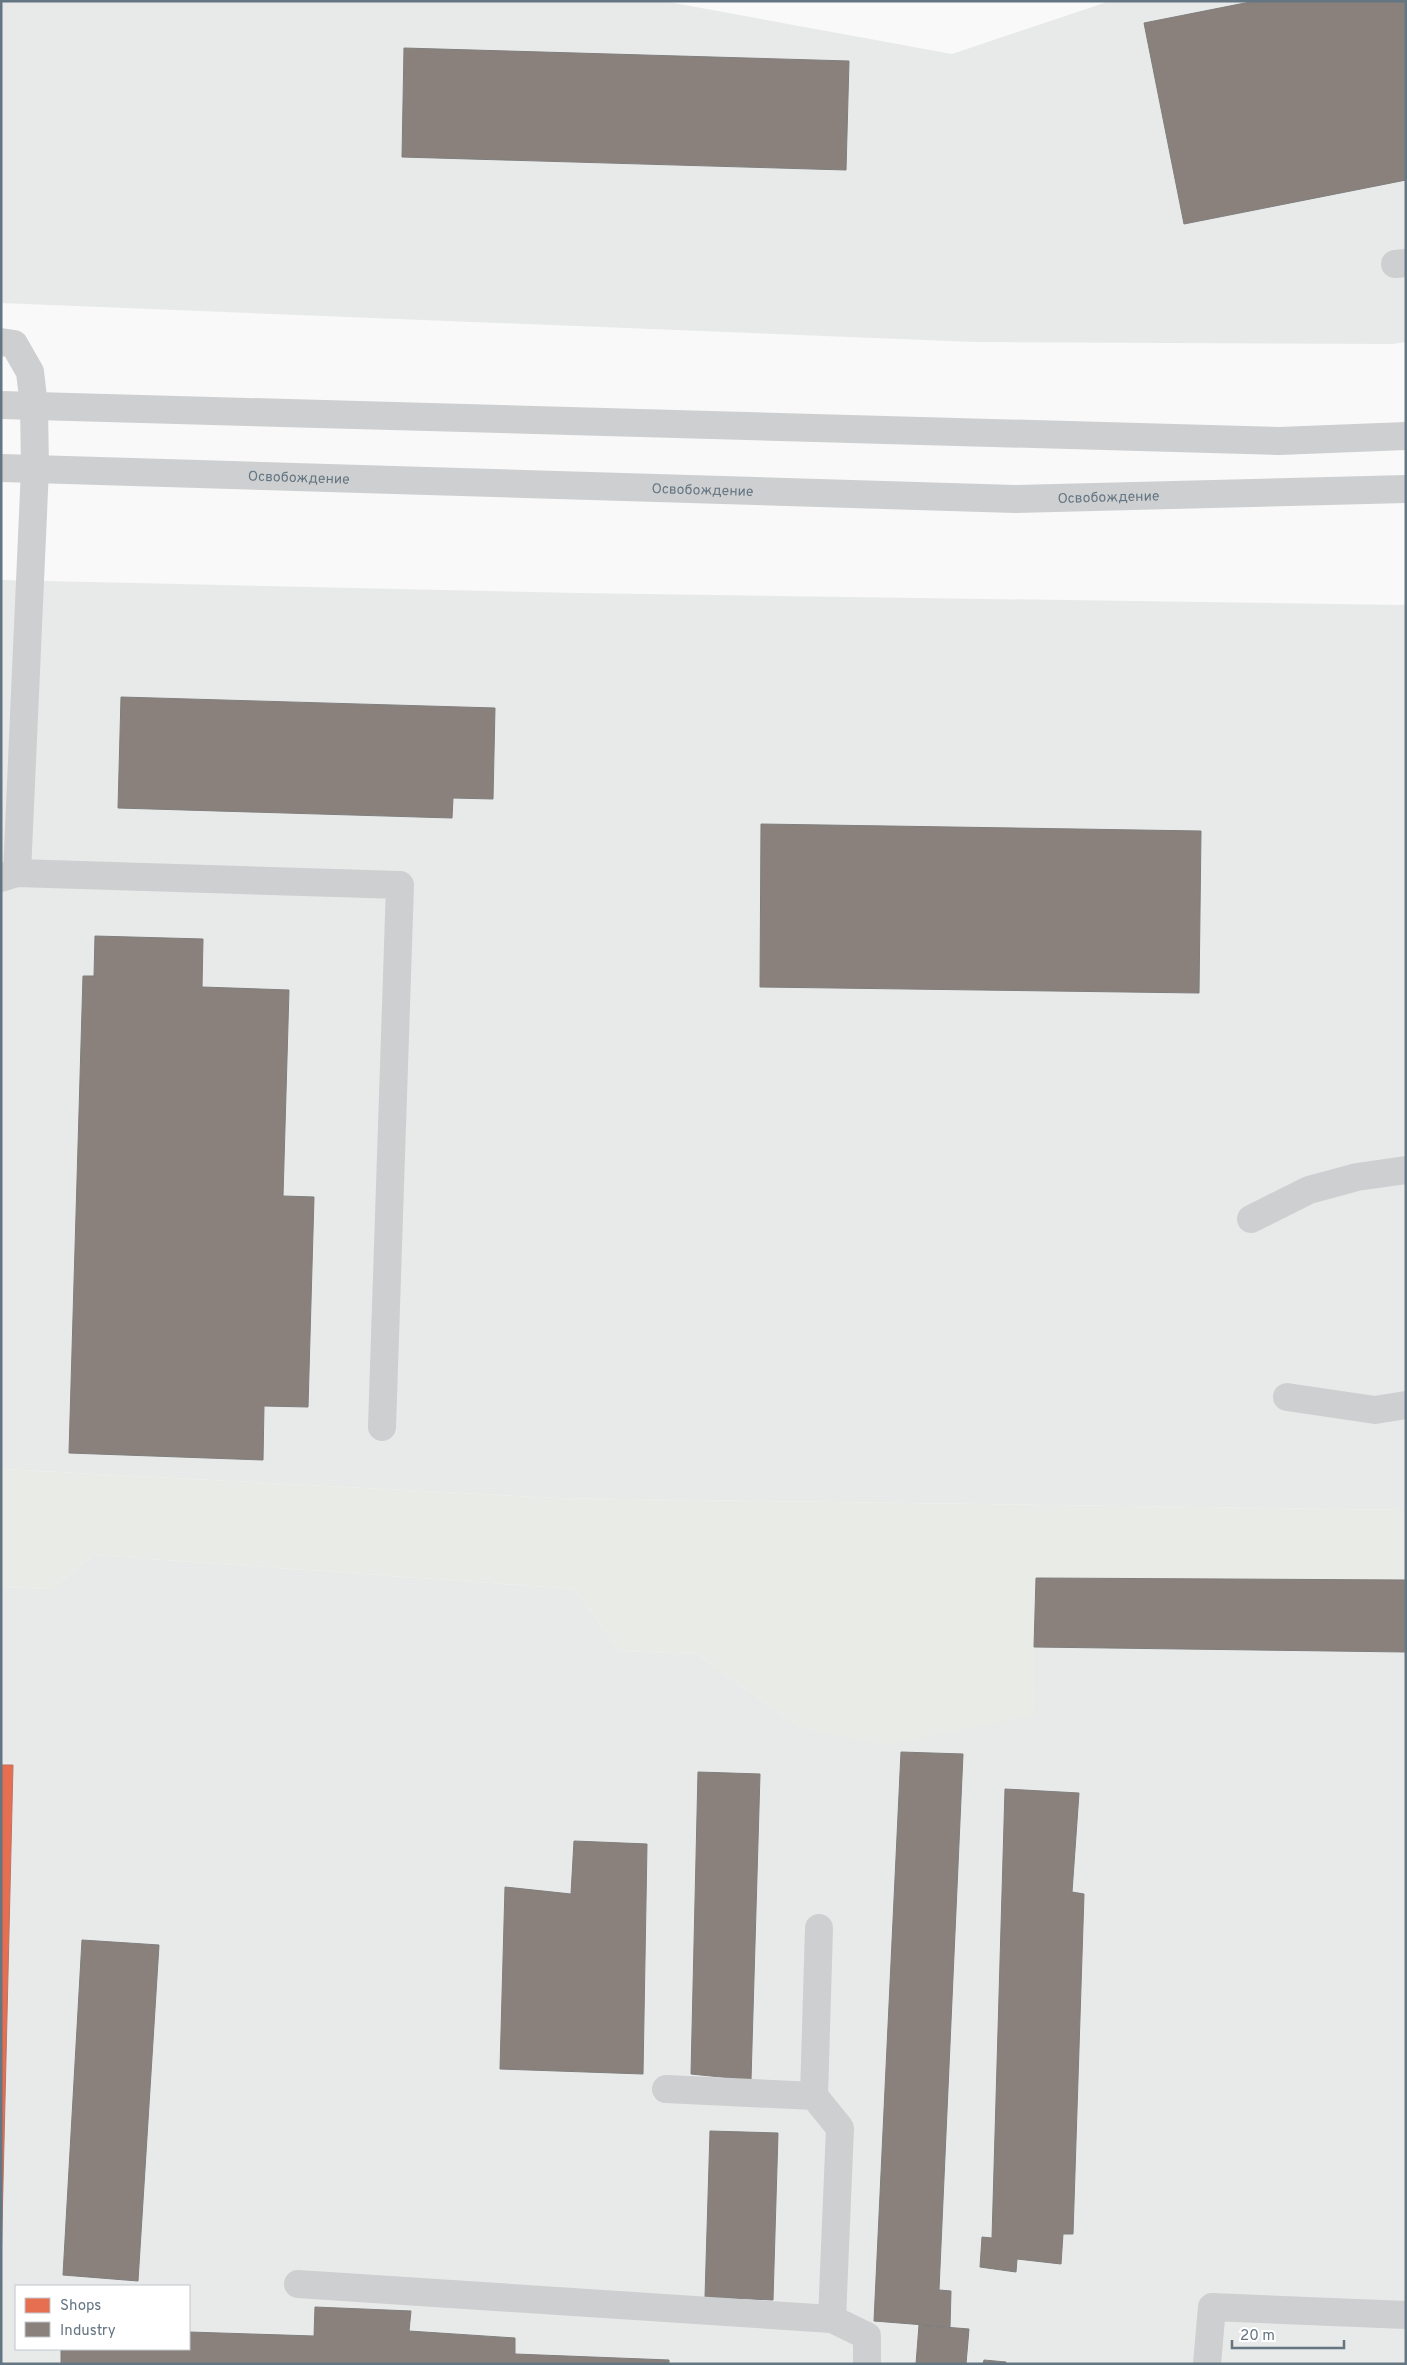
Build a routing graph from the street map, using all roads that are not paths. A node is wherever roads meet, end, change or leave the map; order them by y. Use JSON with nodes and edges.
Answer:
{"nodes":[{"id":1,"x":1,"y":342,"type":"edge"},
{"id":2,"x":1,"y":405,"type":"edge"},
{"id":3,"x":34,"y":406,"type":"junction"},
{"id":4,"x":1406,"y":436,"type":"edge"},
{"id":5,"x":1,"y":468,"type":"edge"},
{"id":6,"x":35,"y":469,"type":"junction"},
{"id":7,"x":1406,"y":489,"type":"edge"},
{"id":8,"x":9,"y":875,"type":"edge"},
{"id":9,"x":1406,"y":1170,"type":"edge"},
{"id":10,"x":1251,"y":1219,"type":"dead end"},
{"id":11,"x":1287,"y":1398,"type":"dead end"},
{"id":12,"x":1406,"y":1405,"type":"edge"},
{"id":13,"x":382,"y":1427,"type":"dead end"},
{"id":14,"x":819,"y":1928,"type":"dead end"},
{"id":15,"x":666,"y":2089,"type":"dead end"},
{"id":16,"x":814,"y":2096,"type":"junction"},
{"id":17,"x":298,"y":2284,"type":"dead end"},
{"id":18,"x":1406,"y":2315,"type":"edge"},
{"id":19,"x":832,"y":2319,"type":"junction"},
{"id":20,"x":867,"y":2364,"type":"edge"},
{"id":21,"x":1207,"y":2364,"type":"edge"}],
"edges":[{"from":1,"to":3,"type":"street"},
{"from":2,"to":3,"type":"street"},
{"from":3,"to":4,"type":"street"},
{"from":3,"to":6,"type":"street"},
{"from":5,"to":6,"type":"street","name":"Освобождение"},
{"from":6,"to":7,"type":"street","name":"Освобождение"},
{"from":6,"to":8,"type":"street"},
{"from":8,"to":13,"type":"street"},
{"from":9,"to":10,"type":"street"},
{"from":11,"to":12,"type":"street"},
{"from":14,"to":16,"type":"street"},
{"from":15,"to":16,"type":"street"},
{"from":16,"to":19,"type":"street"},
{"from":17,"to":19,"type":"street"},
{"from":18,"to":21,"type":"street"},
{"from":19,"to":20,"type":"street"}]}
